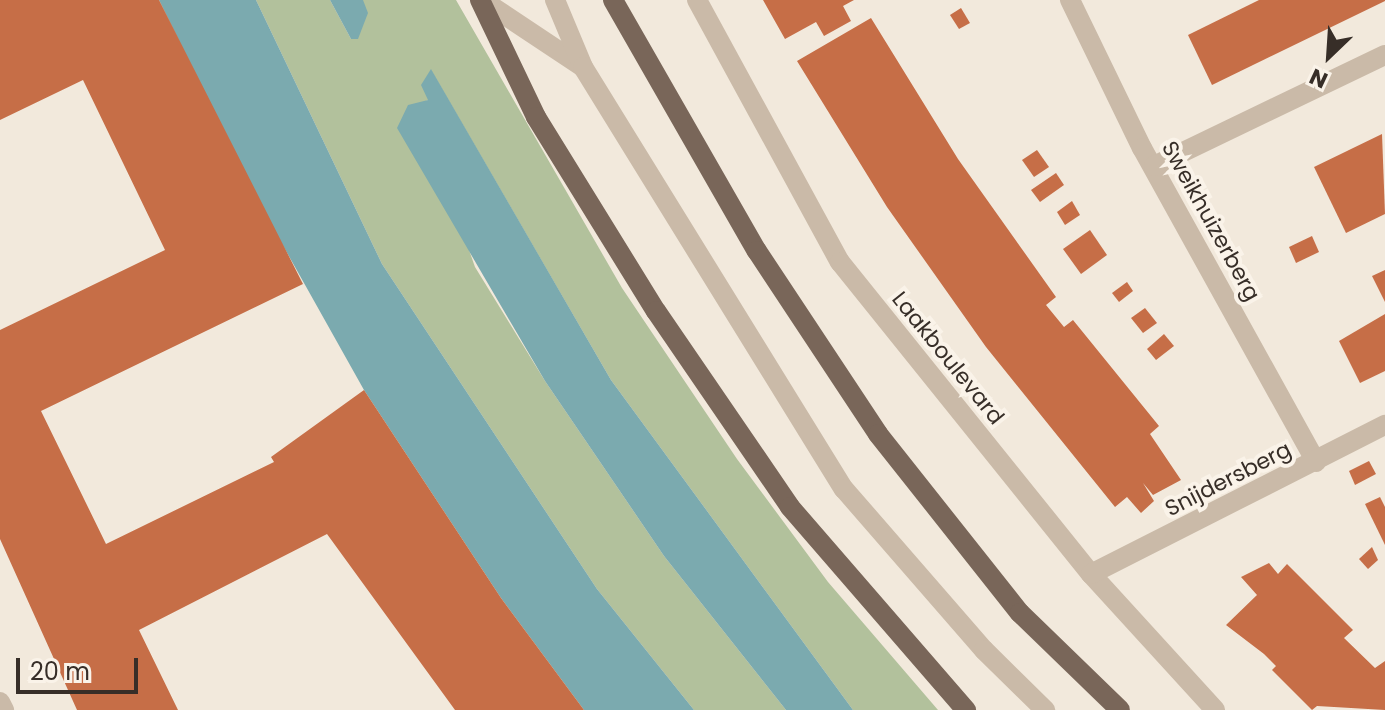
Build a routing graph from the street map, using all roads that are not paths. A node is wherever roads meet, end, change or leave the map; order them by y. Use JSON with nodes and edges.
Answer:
{"nodes":[{"id":1,"x":481,"y":0,"type":"edge"},
{"id":2,"x":555,"y":0,"type":"edge"},
{"id":3,"x":613,"y":0,"type":"edge"},
{"id":4,"x":697,"y":0,"type":"edge"},
{"id":5,"x":1070,"y":0,"type":"edge"},
{"id":6,"x":1385,"y":55,"type":"edge"},
{"id":7,"x":583,"y":67,"type":"junction"},
{"id":8,"x":1154,"y":166,"type":"junction"},
{"id":9,"x":1385,"y":425,"type":"edge"},
{"id":10,"x":1316,"y":462,"type":"junction"},
{"id":11,"x":1091,"y":574,"type":"junction"},
{"id":12,"x":0,"y":702,"type":"edge"},
{"id":13,"x":4,"y":710,"type":"edge"},
{"id":14,"x":966,"y":710,"type":"edge"},
{"id":15,"x":1045,"y":710,"type":"edge"},
{"id":16,"x":1120,"y":710,"type":"edge"},
{"id":17,"x":1215,"y":710,"type":"edge"}],
"edges":[{"from":1,"to":7,"type":"street"},
{"from":1,"to":14,"type":"main road"},
{"from":2,"to":7,"type":"street"},
{"from":3,"to":16,"type":"main road"},
{"from":4,"to":11,"type":"street","name":"Laakboulevard"},
{"from":5,"to":8,"type":"street","name":"Sweikhuizerberg"},
{"from":6,"to":8,"type":"street"},
{"from":7,"to":15,"type":"street"},
{"from":8,"to":10,"type":"street","name":"Sweikhuizerberg"},
{"from":9,"to":10,"type":"street","name":"Snijdersberg"},
{"from":10,"to":11,"type":"street","name":"Snijdersberg"},
{"from":11,"to":17,"type":"street","name":"Laakboulevard"},
{"from":12,"to":13,"type":"street"}]}
